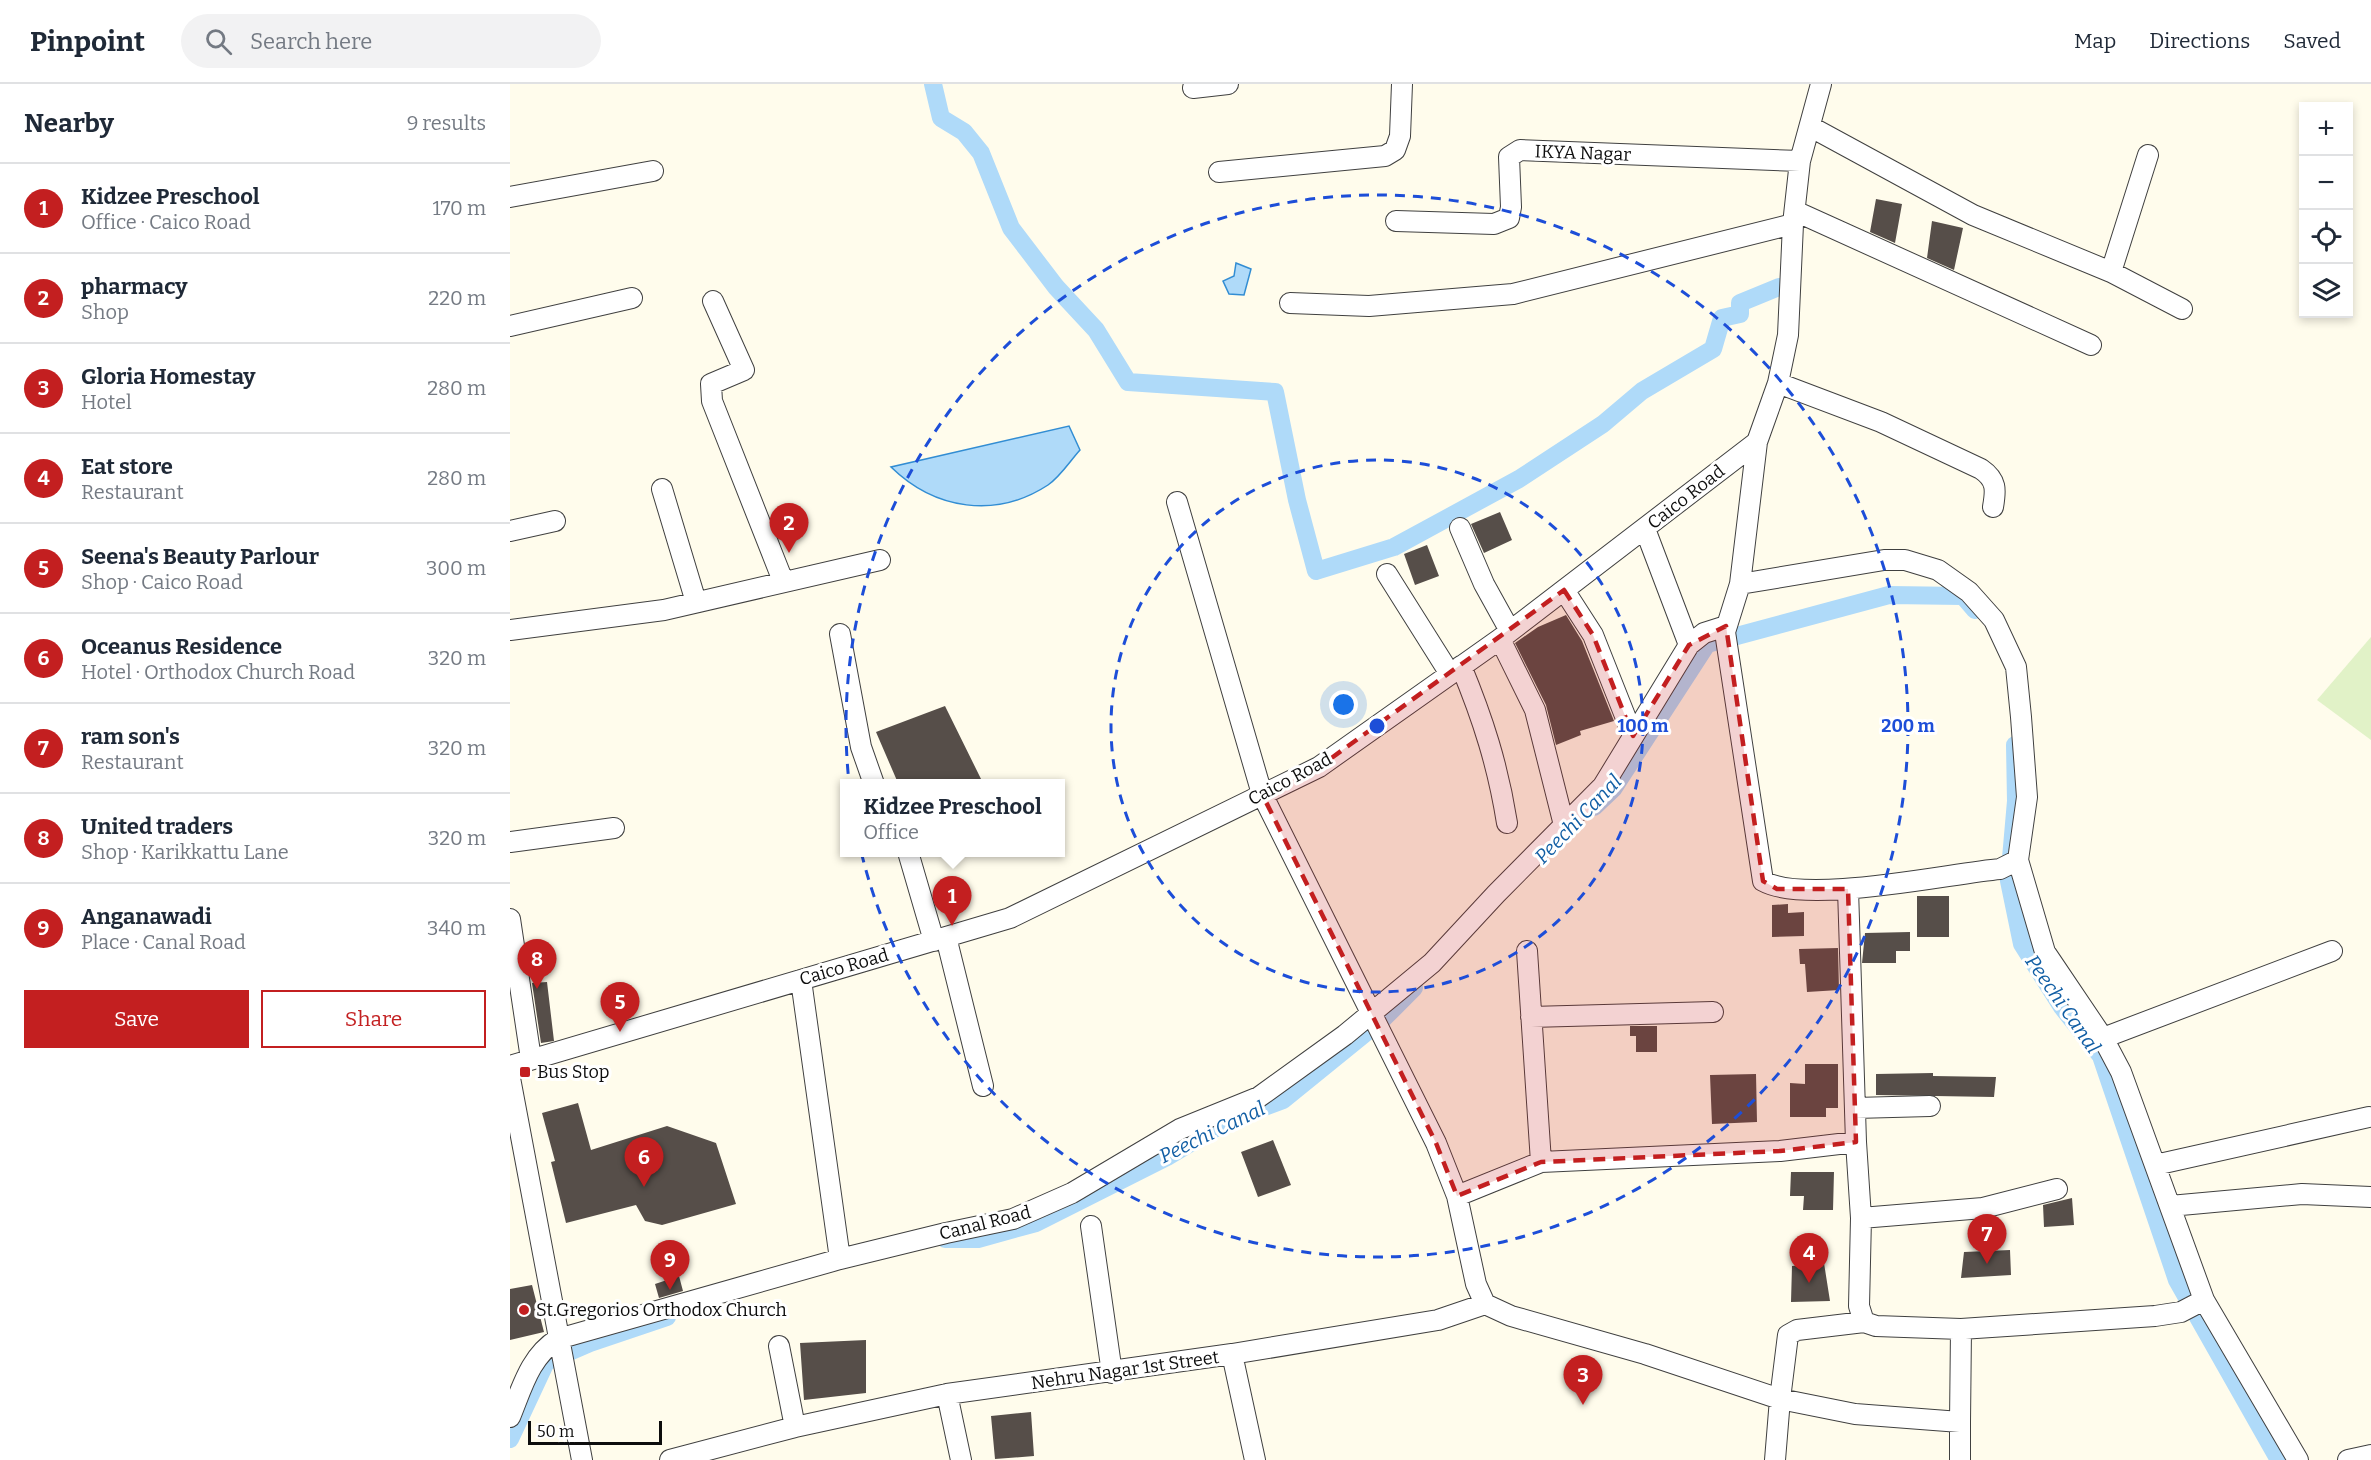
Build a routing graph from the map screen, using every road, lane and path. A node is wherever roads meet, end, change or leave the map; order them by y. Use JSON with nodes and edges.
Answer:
{"nodes":[{"id":1,"x":1228,"y":84,"type":"edge"},
{"id":2,"x":1402,"y":84,"type":"edge"},
{"id":3,"x":1821,"y":84,"type":"edge"},
{"id":4,"x":1192,"y":88,"type":"dead end"},
{"id":5,"x":1811,"y":127,"type":"junction"},
{"id":6,"x":2148,"y":155,"type":"dead end"},
{"id":7,"x":1800,"y":161,"type":"junction"},
{"id":8,"x":653,"y":171,"type":"dead end"},
{"id":9,"x":1219,"y":172,"type":"dead end"},
{"id":10,"x":510,"y":197,"type":"edge"},
{"id":11,"x":1794,"y":217,"type":"junction"},
{"id":12,"x":1395,"y":221,"type":"dead end"},
{"id":13,"x":2111,"y":272,"type":"junction"},
{"id":14,"x":632,"y":298,"type":"dead end"},
{"id":15,"x":713,"y":301,"type":"dead end"},
{"id":16,"x":1290,"y":303,"type":"dead end"},
{"id":17,"x":2182,"y":309,"type":"dead end"},
{"id":18,"x":510,"y":326,"type":"edge"},
{"id":19,"x":2091,"y":345,"type":"dead end"},
{"id":20,"x":1778,"y":383,"type":"junction"},
{"id":21,"x":1757,"y":442,"type":"junction"},
{"id":22,"x":662,"y":489,"type":"dead end"},
{"id":23,"x":1177,"y":502,"type":"dead end"},
{"id":24,"x":1993,"y":507,"type":"dead end"},
{"id":25,"x":555,"y":521,"type":"dead end"},
{"id":26,"x":1460,"y":528,"type":"dead end"},
{"id":27,"x":1645,"y":529,"type":"junction"},
{"id":28,"x":510,"y":531,"type":"edge"},
{"id":29,"x":880,"y":560,"type":"dead end"},
{"id":30,"x":1387,"y":574,"type":"dead end"},
{"id":31,"x":783,"y":581,"type":"junction"},
{"id":32,"x":1740,"y":584,"type":"junction"},
{"id":33,"x":1564,"y":590,"type":"junction"},
{"id":34,"x":696,"y":602,"type":"junction"},
{"id":35,"x":510,"y":630,"type":"edge"},
{"id":36,"x":840,"y":634,"type":"dead end"},
{"id":37,"x":1505,"y":635,"type":"junction"},
{"id":38,"x":1726,"y":636,"type":"junction"},
{"id":39,"x":1689,"y":645,"type":"junction"},
{"id":40,"x":1455,"y":670,"type":"junction"},
{"id":41,"x":1633,"y":736,"type":"junction"},
{"id":42,"x":872,"y":779,"type":"edge"},
{"id":43,"x":1262,"y":795,"type":"junction"},
{"id":44,"x":1507,"y":823,"type":"dead end"},
{"id":45,"x":1564,"y":825,"type":"junction"},
{"id":46,"x":614,"y":828,"type":"dead end"},
{"id":47,"x":510,"y":842,"type":"edge"},
{"id":48,"x":910,"y":857,"type":"edge"},
{"id":49,"x":2018,"y":860,"type":"junction"},
{"id":50,"x":1848,"y":889,"type":"junction"},
{"id":51,"x":510,"y":919,"type":"edge"},
{"id":52,"x":940,"y":939,"type":"junction"},
{"id":53,"x":1527,"y":951,"type":"dead end"},
{"id":54,"x":2332,"y":951,"type":"dead end"},
{"id":55,"x":801,"y":980,"type":"junction"},
{"id":56,"x":1713,"y":1012,"type":"dead end"},
{"id":57,"x":1531,"y":1017,"type":"junction"},
{"id":58,"x":1375,"y":1023,"type":"junction"},
{"id":59,"x":2103,"y":1038,"type":"junction"},
{"id":60,"x":531,"y":1059,"type":"junction"},
{"id":61,"x":510,"y":1066,"type":"edge"},
{"id":62,"x":510,"y":1078,"type":"edge"},
{"id":63,"x":982,"y":1086,"type":"dead end"},
{"id":64,"x":1930,"y":1106,"type":"dead end"},
{"id":65,"x":1855,"y":1108,"type":"junction"},
{"id":66,"x":2369,"y":1117,"type":"dead end"},
{"id":67,"x":1856,"y":1142,"type":"junction"},
{"id":68,"x":1541,"y":1162,"type":"junction"},
{"id":69,"x":2155,"y":1165,"type":"junction"},
{"id":70,"x":2057,"y":1189,"type":"dead end"},
{"id":71,"x":1457,"y":1196,"type":"junction"},
{"id":72,"x":2371,"y":1197,"type":"edge"},
{"id":73,"x":2170,"y":1206,"type":"junction"},
{"id":74,"x":1861,"y":1218,"type":"junction"},
{"id":75,"x":1091,"y":1226,"type":"dead end"},
{"id":76,"x":840,"y":1259,"type":"junction"},
{"id":77,"x":1485,"y":1304,"type":"junction"},
{"id":78,"x":2194,"y":1305,"type":"junction"},
{"id":79,"x":1864,"y":1322,"type":"junction"},
{"id":80,"x":1961,"y":1329,"type":"junction"},
{"id":81,"x":779,"y":1346,"type":"dead end"},
{"id":82,"x":560,"y":1350,"type":"junction"},
{"id":83,"x":1232,"y":1354,"type":"junction"},
{"id":84,"x":1112,"y":1372,"type":"junction"},
{"id":85,"x":947,"y":1394,"type":"junction"},
{"id":86,"x":1780,"y":1399,"type":"junction"},
{"id":87,"x":510,"y":1417,"type":"edge"},
{"id":88,"x":1960,"y":1422,"type":"junction"},
{"id":89,"x":795,"y":1427,"type":"junction"},
{"id":90,"x":2371,"y":1455,"type":"edge"},
{"id":91,"x":582,"y":1460,"type":"edge"},
{"id":92,"x":670,"y":1460,"type":"edge"},
{"id":93,"x":961,"y":1460,"type":"edge"},
{"id":94,"x":1255,"y":1460,"type":"edge"},
{"id":95,"x":1775,"y":1460,"type":"edge"},
{"id":96,"x":1960,"y":1460,"type":"edge"},
{"id":97,"x":2298,"y":1460,"type":"edge"},
{"id":98,"x":2348,"y":1460,"type":"edge"}],
"edges":[{"from":1,"to":4,"type":"street"},
{"from":2,"to":9,"type":"street"},
{"from":3,"to":5,"type":"street"},
{"from":5,"to":7,"type":"street"},
{"from":5,"to":13,"type":"street"},
{"from":6,"to":13,"type":"street"},
{"from":7,"to":11,"type":"street"},
{"from":7,"to":12,"type":"street","name":"IKYA Nagar"},
{"from":8,"to":10,"type":"street"},
{"from":11,"to":16,"type":"street"},
{"from":11,"to":19,"type":"street"},
{"from":11,"to":20,"type":"street"},
{"from":13,"to":17,"type":"street"},
{"from":14,"to":18,"type":"street"},
{"from":15,"to":31,"type":"street"},
{"from":20,"to":21,"type":"street"},
{"from":20,"to":24,"type":"street"},
{"from":21,"to":27,"type":"street","name":"Caico Road"},
{"from":21,"to":32,"type":"street"},
{"from":22,"to":34,"type":"street"},
{"from":23,"to":43,"type":"street"},
{"from":25,"to":28,"type":"street"},
{"from":26,"to":37,"type":"street"},
{"from":27,"to":33,"type":"street","name":"Caico Road"},
{"from":27,"to":39,"type":"street"},
{"from":29,"to":31,"type":"street"},
{"from":30,"to":40,"type":"street"},
{"from":31,"to":34,"type":"street"},
{"from":32,"to":38,"type":"street"},
{"from":32,"to":49,"type":"street"},
{"from":33,"to":37,"type":"street","name":"Caico Road"},
{"from":33,"to":41,"type":"street"},
{"from":34,"to":35,"type":"street"},
{"from":36,"to":42,"type":"street"},
{"from":37,"to":40,"type":"street","name":"Caico Road"},
{"from":37,"to":45,"type":"street"},
{"from":38,"to":39,"type":"street"},
{"from":38,"to":50,"type":"street"},
{"from":39,"to":41,"type":"street","name":"Canal Road"},
{"from":40,"to":43,"type":"street","name":"Caico Road"},
{"from":40,"to":44,"type":"street"},
{"from":41,"to":45,"type":"street","name":"Canal Road"},
{"from":43,"to":52,"type":"street","name":"Caico Road"},
{"from":43,"to":58,"type":"street"},
{"from":45,"to":58,"type":"street","name":"Canal Road"},
{"from":46,"to":47,"type":"street"},
{"from":48,"to":52,"type":"street"},
{"from":49,"to":50,"type":"street"},
{"from":49,"to":59,"type":"street"},
{"from":50,"to":65,"type":"street"},
{"from":51,"to":60,"type":"street"},
{"from":52,"to":55,"type":"street","name":"Caico Road"},
{"from":52,"to":63,"type":"street"},
{"from":53,"to":57,"type":"street"},
{"from":54,"to":59,"type":"street"},
{"from":55,"to":60,"type":"street","name":"Caico Road"},
{"from":55,"to":76,"type":"street"},
{"from":56,"to":57,"type":"street"},
{"from":57,"to":68,"type":"street"},
{"from":58,"to":71,"type":"street"},
{"from":58,"to":76,"type":"street","name":"Canal Road"},
{"from":59,"to":69,"type":"street"},
{"from":60,"to":61,"type":"street","name":"Caico Road"},
{"from":62,"to":82,"type":"street"},
{"from":64,"to":65,"type":"street"},
{"from":65,"to":67,"type":"street"},
{"from":66,"to":69,"type":"street"},
{"from":67,"to":68,"type":"street"},
{"from":67,"to":74,"type":"street"},
{"from":68,"to":71,"type":"street"},
{"from":69,"to":73,"type":"street"},
{"from":70,"to":74,"type":"street"},
{"from":71,"to":77,"type":"street"},
{"from":72,"to":73,"type":"street"},
{"from":73,"to":78,"type":"street"},
{"from":74,"to":79,"type":"street"},
{"from":75,"to":84,"type":"street"},
{"from":76,"to":82,"type":"street","name":"Canal Road"},
{"from":77,"to":83,"type":"street"},
{"from":77,"to":86,"type":"street"},
{"from":78,"to":80,"type":"street"},
{"from":78,"to":97,"type":"street"},
{"from":79,"to":80,"type":"street"},
{"from":79,"to":86,"type":"street"},
{"from":80,"to":88,"type":"street"},
{"from":81,"to":89,"type":"street"},
{"from":82,"to":87,"type":"street"},
{"from":82,"to":91,"type":"street"},
{"from":83,"to":84,"type":"street","name":"Nehru Nagar 1st Street"},
{"from":83,"to":94,"type":"street","name":"Nehru Nagar 1st Street"},
{"from":84,"to":85,"type":"street","name":"Nehru Nagar 1st Street"},
{"from":85,"to":89,"type":"street","name":"Nehru Nagar 1st Street"},
{"from":85,"to":93,"type":"street"},
{"from":86,"to":88,"type":"street"},
{"from":86,"to":95,"type":"street"},
{"from":88,"to":96,"type":"street"},
{"from":89,"to":92,"type":"street","name":"Nehru Nagar 1st Street"},
{"from":90,"to":98,"type":"street"}]}
